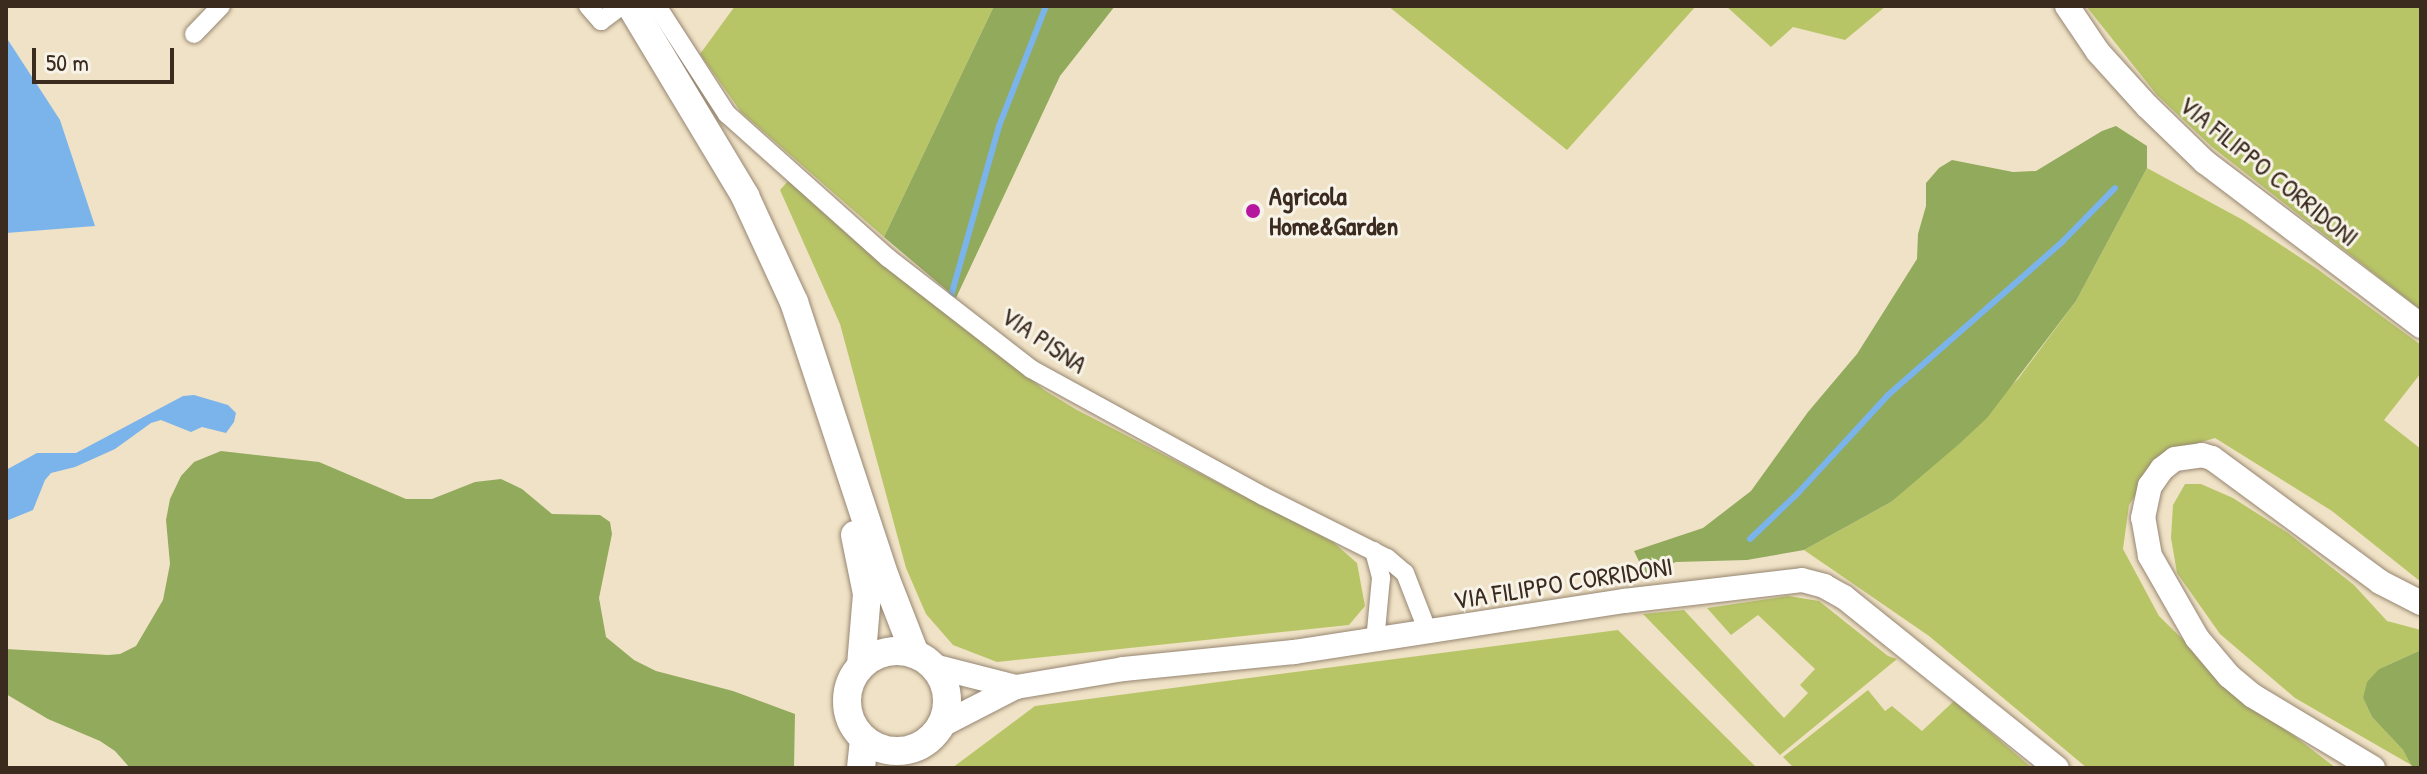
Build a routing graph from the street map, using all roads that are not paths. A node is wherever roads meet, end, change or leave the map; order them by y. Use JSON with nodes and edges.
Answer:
{"nodes":[{"id":1,"x":221,"y":6,"type":"edge"},
{"id":2,"x":588,"y":6,"type":"edge"},
{"id":3,"x":621,"y":6,"type":"edge"},
{"id":4,"x":631,"y":6,"type":"edge"},
{"id":5,"x":657,"y":6,"type":"edge"},
{"id":6,"x":2067,"y":6,"type":"edge"},
{"id":7,"x":194,"y":34,"type":"dead end"},
{"id":8,"x":2421,"y":326,"type":"edge"},
{"id":9,"x":835,"y":428,"type":"junction"},
{"id":10,"x":1374,"y":551,"type":"junction"},
{"id":11,"x":2421,"y":603,"type":"edge"},
{"id":12,"x":1428,"y":632,"type":"junction"},
{"id":13,"x":1375,"y":641,"type":"junction"},
{"id":14,"x":924,"y":660,"type":"junction"},
{"id":15,"x":861,"y":665,"type":"junction"},
{"id":16,"x":1016,"y":687,"type":"junction"},
{"id":17,"x":940,"y":726,"type":"junction"},
{"id":18,"x":864,"y":739,"type":"junction"},
{"id":19,"x":903,"y":759,"type":"edge"},
{"id":20,"x":861,"y":768,"type":"edge"},
{"id":21,"x":2057,"y":768,"type":"edge"},
{"id":22,"x":2373,"y":768,"type":"edge"}],
"edges":[{"from":1,"to":7,"type":"street"},
{"from":2,"to":3,"type":"street"},
{"from":4,"to":9,"type":"main road"},
{"from":5,"to":10,"type":"street","name":"VIA PISNA"},
{"from":6,"to":8,"type":"street","name":"VIA FILIPPO CORRIDONI"},
{"from":9,"to":14,"type":"main road"},
{"from":9,"to":15,"type":"main road"},
{"from":10,"to":12,"type":"street","name":"VIA PISNA"},
{"from":10,"to":13,"type":"street"},
{"from":11,"to":22,"type":"street"},
{"from":12,"to":13,"type":"street","name":"VIA FILIPPO CORRIDONI"},
{"from":12,"to":21,"type":"street","name":"VIA FILIPPO CORRIDONI"},
{"from":13,"to":16,"type":"street","name":"VIA FILIPPO CORRIDONI"},
{"from":14,"to":15,"type":"main road"},
{"from":14,"to":16,"type":"street","name":"VIA FILIPPO CORRIDONI"},
{"from":14,"to":17,"type":"main road"},
{"from":15,"to":18,"type":"main road"},
{"from":16,"to":17,"type":"street","name":"VIA FILIPPO CORRIDONI"},
{"from":17,"to":19,"type":"main road"},
{"from":18,"to":19,"type":"main road"},
{"from":18,"to":20,"type":"main road"}]}
